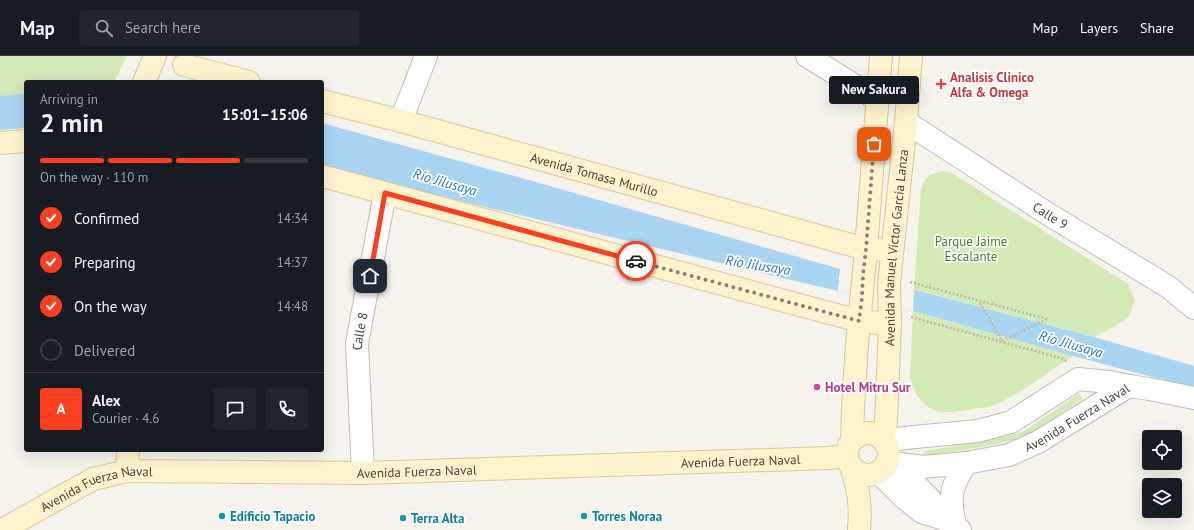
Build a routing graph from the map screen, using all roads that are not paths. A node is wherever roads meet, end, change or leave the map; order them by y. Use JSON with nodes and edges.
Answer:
{"nodes":[{"id":1,"x":155,"y":56,"type":"edge"},
{"id":2,"x":426,"y":56,"type":"edge"},
{"id":3,"x":807,"y":56,"type":"edge"},
{"id":4,"x":881,"y":56,"type":"edge"},
{"id":5,"x":911,"y":56,"type":"edge"},
{"id":6,"x":183,"y":68,"type":"edge"},
{"id":7,"x":145,"y":80,"type":"edge"},
{"id":8,"x":240,"y":80,"type":"edge"},
{"id":9,"x":878,"y":100,"type":"junction"},
{"id":10,"x":324,"y":102,"type":"edge"},
{"id":11,"x":401,"y":121,"type":"junction"},
{"id":12,"x":906,"y":122,"type":"junction"},
{"id":13,"x":24,"y":141,"type":"edge"},
{"id":14,"x":0,"y":143,"type":"edge"},
{"id":15,"x":324,"y":177,"type":"edge"},
{"id":16,"x":385,"y":193,"type":"junction"},
{"id":17,"x":866,"y":249,"type":"junction"},
{"id":18,"x":892,"y":250,"type":"junction"},
{"id":19,"x":1194,"y":308,"type":"edge"},
{"id":20,"x":896,"y":315,"type":"junction"},
{"id":21,"x":859,"y":321,"type":"junction"},
{"id":22,"x":1129,"y":386,"type":"junction"},
{"id":23,"x":1194,"y":398,"type":"edge"},
{"id":24,"x":128,"y":452,"type":"edge"},
{"id":25,"x":850,"y":455,"type":"junction"},
{"id":26,"x":883,"y":460,"type":"junction"},
{"id":27,"x":966,"y":463,"type":"junction"},
{"id":28,"x":126,"y":471,"type":"junction"},
{"id":29,"x":363,"y":473,"type":"junction"},
{"id":30,"x":860,"y":521,"type":"edge"},
{"id":31,"x":953,"y":525,"type":"edge"},
{"id":32,"x":2,"y":530,"type":"edge"}],
"edges":[{"from":1,"to":7,"type":"main road"},
{"from":2,"to":11,"type":"street"},
{"from":3,"to":9,"type":"street"},
{"from":4,"to":9,"type":"main road"},
{"from":5,"to":12,"type":"main road","name":"Avenida Manuel Víctor García Lanza"},
{"from":6,"to":8,"type":"main road"},
{"from":9,"to":12,"type":"main road"},
{"from":9,"to":17,"type":"main road"},
{"from":10,"to":11,"type":"main road","name":"Avenida Tomasa Murillo"},
{"from":11,"to":17,"type":"main road","name":"Avenida Tomasa Murillo"},
{"from":12,"to":18,"type":"main road","name":"Avenida Manuel Víctor García Lanza"},
{"from":12,"to":19,"type":"street","name":"Calle 9"},
{"from":13,"to":14,"type":"main road"},
{"from":15,"to":16,"type":"main road"},
{"from":16,"to":21,"type":"main road"},
{"from":16,"to":29,"type":"street","name":"Calle 8"},
{"from":17,"to":18,"type":"main road","name":"Avenida Tomasa Murillo"},
{"from":17,"to":21,"type":"main road"},
{"from":18,"to":20,"type":"main road","name":"Avenida Manuel Víctor García Lanza"},
{"from":20,"to":21,"type":"main road"},
{"from":20,"to":26,"type":"main road","name":"Avenida Manuel Víctor García Lanza"},
{"from":21,"to":25,"type":"main road"},
{"from":22,"to":23,"type":"street"},
{"from":22,"to":26,"type":"street","name":"Avenida Fuerza Naval"},
{"from":22,"to":27,"type":"street","name":"Avenida Fuerza Naval"},
{"from":24,"to":28,"type":"main road"},
{"from":25,"to":26,"type":"main road"},
{"from":25,"to":26,"type":"main road"},
{"from":25,"to":29,"type":"main road","name":"Avenida Fuerza Naval"},
{"from":25,"to":30,"type":"main road"},
{"from":26,"to":27,"type":"street","name":"Avenida Fuerza Naval"},
{"from":26,"to":30,"type":"main road","name":"Avenida Manuel Víctor García Lanza"},
{"from":26,"to":31,"type":"street"},
{"from":27,"to":31,"type":"street"},
{"from":28,"to":29,"type":"main road","name":"Avenida Fuerza Naval"},
{"from":28,"to":32,"type":"main road","name":"Avenida Fuerza Naval"}]}
